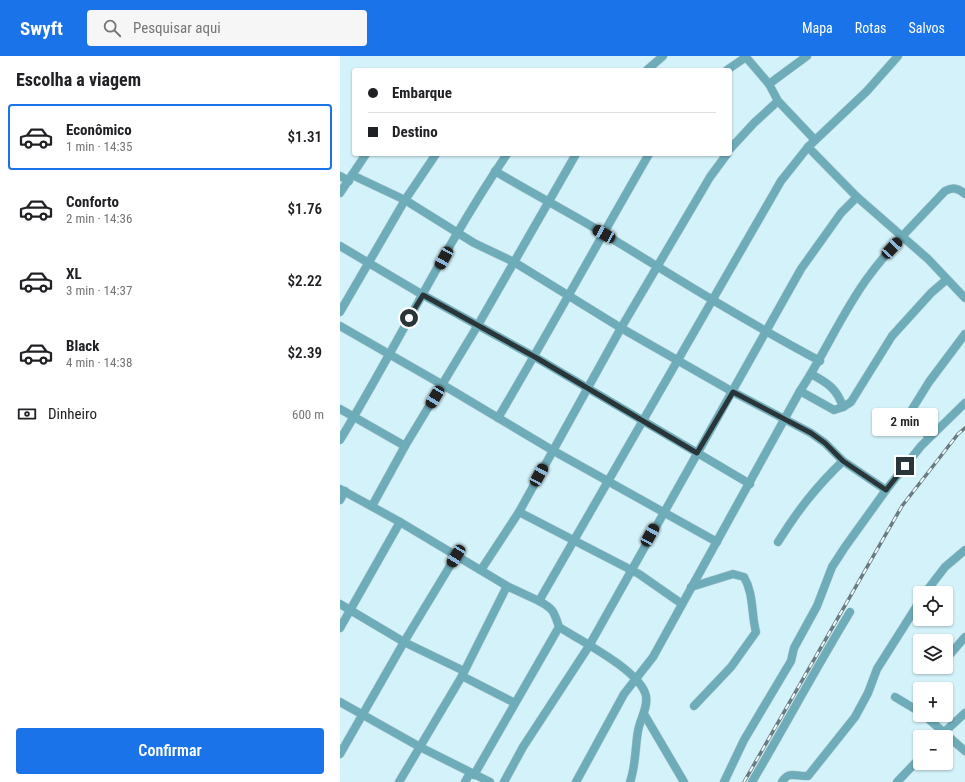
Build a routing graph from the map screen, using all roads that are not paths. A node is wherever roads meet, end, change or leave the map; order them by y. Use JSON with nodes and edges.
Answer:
{"nodes":[{"id":1,"x":663,"y":56,"type":"edge"},
{"id":2,"x":806,"y":56,"type":"edge"},
{"id":3,"x":898,"y":56,"type":"edge"},
{"id":4,"x":746,"y":57,"type":"edge"},
{"id":5,"x":650,"y":68,"type":"edge"},
{"id":6,"x":730,"y":68,"type":"edge"},
{"id":7,"x":769,"y":84,"type":"junction"},
{"id":8,"x":778,"y":101,"type":"junction"},
{"id":9,"x":815,"y":140,"type":"junction"},
{"id":10,"x":808,"y":147,"type":"junction"},
{"id":11,"x":732,"y":148,"type":"edge"},
{"id":12,"x":365,"y":156,"type":"edge"},
{"id":13,"x":435,"y":156,"type":"edge"},
{"id":14,"x":506,"y":156,"type":"edge"},
{"id":15,"x":575,"y":156,"type":"edge"},
{"id":16,"x":648,"y":156,"type":"edge"},
{"id":17,"x":726,"y":156,"type":"edge"},
{"id":18,"x":495,"y":171,"type":"junction"},
{"id":19,"x":340,"y":176,"type":"edge"},
{"id":20,"x":350,"y":178,"type":"junction"},
{"id":21,"x":340,"y":193,"type":"edge"},
{"id":22,"x":965,"y":194,"type":"edge"},
{"id":23,"x":857,"y":197,"type":"junction"},
{"id":24,"x":405,"y":200,"type":"junction"},
{"id":25,"x":548,"y":203,"type":"junction"},
{"id":26,"x":458,"y":233,"type":"junction"},
{"id":27,"x":604,"y":234,"type":"junction"},
{"id":28,"x":902,"y":238,"type":"junction"},
{"id":29,"x":340,"y":246,"type":"edge"},
{"id":30,"x":369,"y":262,"type":"junction"},
{"id":31,"x":514,"y":262,"type":"junction"},
{"id":32,"x":657,"y":268,"type":"junction"},
{"id":33,"x":946,"y":280,"type":"junction"},
{"id":34,"x":423,"y":295,"type":"junction"},
{"id":35,"x":570,"y":295,"type":"junction"},
{"id":36,"x":712,"y":298,"type":"junction"},
{"id":37,"x":965,"y":298,"type":"edge"},
{"id":38,"x":340,"y":312,"type":"edge"},
{"id":39,"x":478,"y":325,"type":"junction"},
{"id":40,"x":340,"y":326,"type":"edge"},
{"id":41,"x":622,"y":328,"type":"junction"},
{"id":42,"x":765,"y":330,"type":"junction"},
{"id":43,"x":965,"y":334,"type":"edge"},
{"id":44,"x":389,"y":353,"type":"junction"},
{"id":45,"x":535,"y":357,"type":"junction"},
{"id":46,"x":678,"y":359,"type":"junction"},
{"id":47,"x":820,"y":361,"type":"junction"},
{"id":48,"x":811,"y":374,"type":"junction"},
{"id":49,"x":443,"y":385,"type":"junction"},
{"id":50,"x":587,"y":389,"type":"junction"},
{"id":51,"x":800,"y":391,"type":"junction"},
{"id":52,"x":733,"y":392,"type":"junction"},
{"id":53,"x":965,"y":403,"type":"edge"},
{"id":54,"x":843,"y":407,"type":"junction"},
{"id":55,"x":340,"y":409,"type":"edge"},
{"id":56,"x":354,"y":417,"type":"junction"},
{"id":57,"x":498,"y":418,"type":"junction"},
{"id":58,"x":784,"y":420,"type":"junction"},
{"id":59,"x":643,"y":422,"type":"junction"},
{"id":60,"x":929,"y":437,"type":"junction"},
{"id":61,"x":340,"y":440,"type":"edge"},
{"id":62,"x":406,"y":446,"type":"junction"},
{"id":63,"x":552,"y":450,"type":"junction"},
{"id":64,"x":697,"y":453,"type":"junction"},
{"id":65,"x":843,"y":461,"type":"junction"},
{"id":66,"x":608,"y":481,"type":"junction"},
{"id":67,"x":750,"y":484,"type":"junction"},
{"id":68,"x":342,"y":490,"type":"edge"},
{"id":69,"x":886,"y":490,"type":"junction"},
{"id":70,"x":340,"y":500,"type":"edge"},
{"id":71,"x":372,"y":506,"type":"junction"},
{"id":72,"x":518,"y":512,"type":"junction"},
{"id":73,"x":663,"y":512,"type":"junction"},
{"id":74,"x":400,"y":522,"type":"junction"},
{"id":75,"x":574,"y":541,"type":"junction"},
{"id":76,"x":717,"y":542,"type":"junction"},
{"id":77,"x":778,"y":542,"type":"dead end"},
{"id":78,"x":963,"y":554,"type":"edge"},
{"id":79,"x":456,"y":556,"type":"junction"},
{"id":80,"x":481,"y":570,"type":"junction"},
{"id":81,"x":630,"y":570,"type":"junction"},
{"id":82,"x":507,"y":586,"type":"junction"},
{"id":83,"x":691,"y":586,"type":"junction"},
{"id":84,"x":930,"y":586,"type":"edge"},
{"id":85,"x":539,"y":601,"type":"junction"},
{"id":86,"x":340,"y":604,"type":"edge"},
{"id":87,"x":682,"y":604,"type":"junction"},
{"id":88,"x":351,"y":609,"type":"junction"},
{"id":89,"x":850,"y":612,"type":"dead end"},
{"id":90,"x":913,"y":612,"type":"edge"},
{"id":91,"x":559,"y":627,"type":"junction"},
{"id":92,"x":340,"y":628,"type":"edge"},
{"id":93,"x":965,"y":637,"type":"edge"},
{"id":94,"x":404,"y":642,"type":"junction"},
{"id":95,"x":589,"y":646,"type":"junction"},
{"id":96,"x":953,"y":651,"type":"edge"},
{"id":97,"x":463,"y":673,"type":"junction"},
{"id":98,"x":636,"y":678,"type":"junction"},
{"id":99,"x":895,"y":697,"type":"dead end"},
{"id":100,"x":340,"y":702,"type":"edge"},
{"id":101,"x":515,"y":703,"type":"junction"},
{"id":102,"x":694,"y":706,"type":"dead end"},
{"id":103,"x":913,"y":708,"type":"edge"},
{"id":104,"x":965,"y":713,"type":"edge"},
{"id":105,"x":644,"y":714,"type":"junction"},
{"id":106,"x":362,"y":715,"type":"junction"},
{"id":107,"x":930,"y":722,"type":"edge"},
{"id":108,"x":938,"y":730,"type":"edge"},
{"id":109,"x":947,"y":730,"type":"edge"},
{"id":110,"x":953,"y":743,"type":"edge"},
{"id":111,"x":420,"y":747,"type":"junction"},
{"id":112,"x":965,"y":751,"type":"edge"},
{"id":113,"x":340,"y":754,"type":"edge"},
{"id":114,"x":913,"y":765,"type":"edge"},
{"id":115,"x":472,"y":774,"type":"junction"},
{"id":116,"x":399,"y":782,"type":"edge"},
{"id":117,"x":465,"y":782,"type":"edge"},
{"id":118,"x":490,"y":782,"type":"edge"},
{"id":119,"x":504,"y":782,"type":"edge"},
{"id":120,"x":576,"y":782,"type":"edge"},
{"id":121,"x":630,"y":782,"type":"edge"},
{"id":122,"x":684,"y":782,"type":"edge"},
{"id":123,"x":724,"y":782,"type":"edge"},
{"id":124,"x":752,"y":782,"type":"edge"},
{"id":125,"x":782,"y":782,"type":"edge"},
{"id":126,"x":897,"y":782,"type":"edge"}],
"edges":[{"from":1,"to":5,"type":"street"},
{"from":2,"to":7,"type":"street"},
{"from":3,"to":9,"type":"street"},
{"from":4,"to":6,"type":"street"},
{"from":4,"to":7,"type":"street"},
{"from":7,"to":8,"type":"street"},
{"from":8,"to":9,"type":"street"},
{"from":8,"to":11,"type":"street"},
{"from":9,"to":10,"type":"street"},
{"from":10,"to":23,"type":"street"},
{"from":10,"to":36,"type":"street"},
{"from":12,"to":20,"type":"street"},
{"from":13,"to":24,"type":"street"},
{"from":14,"to":18,"type":"street"},
{"from":15,"to":25,"type":"street"},
{"from":16,"to":27,"type":"street"},
{"from":17,"to":32,"type":"street"},
{"from":18,"to":25,"type":"street"},
{"from":18,"to":26,"type":"street"},
{"from":19,"to":20,"type":"street"},
{"from":20,"to":21,"type":"street"},
{"from":20,"to":24,"type":"street"},
{"from":22,"to":28,"type":"street"},
{"from":23,"to":28,"type":"street"},
{"from":23,"to":42,"type":"street"},
{"from":24,"to":26,"type":"street"},
{"from":24,"to":30,"type":"street"},
{"from":25,"to":27,"type":"street"},
{"from":25,"to":31,"type":"street"},
{"from":26,"to":31,"type":"street"},
{"from":26,"to":34,"type":"street"},
{"from":27,"to":32,"type":"street"},
{"from":27,"to":35,"type":"street"},
{"from":28,"to":33,"type":"street"},
{"from":28,"to":47,"type":"street"},
{"from":29,"to":30,"type":"street"},
{"from":30,"to":34,"type":"street"},
{"from":30,"to":38,"type":"street"},
{"from":31,"to":35,"type":"street"},
{"from":31,"to":39,"type":"street"},
{"from":32,"to":36,"type":"street"},
{"from":32,"to":41,"type":"street"},
{"from":33,"to":37,"type":"street"},
{"from":33,"to":54,"type":"street"},
{"from":34,"to":39,"type":"street"},
{"from":34,"to":44,"type":"street"},
{"from":35,"to":41,"type":"street"},
{"from":35,"to":45,"type":"street"},
{"from":36,"to":42,"type":"street"},
{"from":36,"to":46,"type":"street"},
{"from":39,"to":45,"type":"street"},
{"from":39,"to":49,"type":"street"},
{"from":40,"to":44,"type":"street"},
{"from":41,"to":46,"type":"street"},
{"from":41,"to":50,"type":"street"},
{"from":42,"to":47,"type":"street"},
{"from":42,"to":52,"type":"street"},
{"from":43,"to":60,"type":"street"},
{"from":44,"to":49,"type":"street"},
{"from":44,"to":56,"type":"street"},
{"from":45,"to":50,"type":"street"},
{"from":45,"to":57,"type":"street"},
{"from":46,"to":52,"type":"street"},
{"from":46,"to":59,"type":"street"},
{"from":47,"to":48,"type":"street"},
{"from":48,"to":51,"type":"street"},
{"from":48,"to":54,"type":"street"},
{"from":49,"to":57,"type":"street"},
{"from":49,"to":62,"type":"street"},
{"from":50,"to":59,"type":"street"},
{"from":50,"to":63,"type":"street"},
{"from":51,"to":54,"type":"street"},
{"from":51,"to":58,"type":"street"},
{"from":52,"to":58,"type":"street"},
{"from":52,"to":64,"type":"street"},
{"from":53,"to":60,"type":"street"},
{"from":55,"to":56,"type":"street"},
{"from":56,"to":61,"type":"street"},
{"from":56,"to":62,"type":"street"},
{"from":57,"to":63,"type":"street"},
{"from":58,"to":65,"type":"street"},
{"from":58,"to":67,"type":"street"},
{"from":59,"to":64,"type":"street"},
{"from":59,"to":66,"type":"street"},
{"from":60,"to":69,"type":"street"},
{"from":62,"to":71,"type":"street"},
{"from":63,"to":66,"type":"street"},
{"from":63,"to":72,"type":"street"},
{"from":64,"to":67,"type":"street"},
{"from":64,"to":73,"type":"street"},
{"from":65,"to":69,"type":"street"},
{"from":65,"to":77,"type":"street"},
{"from":66,"to":73,"type":"street"},
{"from":66,"to":75,"type":"street"},
{"from":67,"to":76,"type":"street"},
{"from":68,"to":70,"type":"street"},
{"from":68,"to":71,"type":"street"},
{"from":69,"to":123,"type":"street"},
{"from":71,"to":74,"type":"street"},
{"from":72,"to":75,"type":"street"},
{"from":72,"to":80,"type":"street"},
{"from":73,"to":76,"type":"street"},
{"from":73,"to":81,"type":"street"},
{"from":74,"to":79,"type":"street"},
{"from":74,"to":88,"type":"street"},
{"from":75,"to":81,"type":"street"},
{"from":75,"to":85,"type":"street"},
{"from":76,"to":83,"type":"street"},
{"from":78,"to":84,"type":"street"},
{"from":79,"to":80,"type":"street"},
{"from":79,"to":94,"type":"street"},
{"from":80,"to":82,"type":"street"},
{"from":81,"to":87,"type":"street"},
{"from":81,"to":95,"type":"street"},
{"from":82,"to":85,"type":"street"},
{"from":82,"to":97,"type":"street"},
{"from":83,"to":87,"type":"street"},
{"from":83,"to":102,"type":"street"},
{"from":85,"to":91,"type":"street"},
{"from":86,"to":88,"type":"street"},
{"from":87,"to":98,"type":"street"},
{"from":88,"to":92,"type":"street"},
{"from":88,"to":94,"type":"street"},
{"from":89,"to":124,"type":"street"},
{"from":90,"to":125,"type":"street"},
{"from":91,"to":95,"type":"street"},
{"from":91,"to":101,"type":"street"},
{"from":93,"to":96,"type":"street"},
{"from":94,"to":97,"type":"street"},
{"from":94,"to":106,"type":"street"},
{"from":95,"to":98,"type":"street"},
{"from":95,"to":119,"type":"street"},
{"from":97,"to":101,"type":"street"},
{"from":97,"to":111,"type":"street"},
{"from":98,"to":105,"type":"street"},
{"from":98,"to":120,"type":"street"},
{"from":99,"to":103,"type":"street"},
{"from":100,"to":106,"type":"street"},
{"from":101,"to":115,"type":"street"},
{"from":104,"to":109,"type":"street"},
{"from":105,"to":121,"type":"street"},
{"from":105,"to":122,"type":"street"},
{"from":106,"to":111,"type":"street"},
{"from":106,"to":113,"type":"street"},
{"from":107,"to":108,"type":"street"},
{"from":110,"to":112,"type":"street"},
{"from":111,"to":115,"type":"street"},
{"from":111,"to":116,"type":"street"},
{"from":114,"to":126,"type":"street"},
{"from":115,"to":117,"type":"street"},
{"from":115,"to":118,"type":"street"}]}
